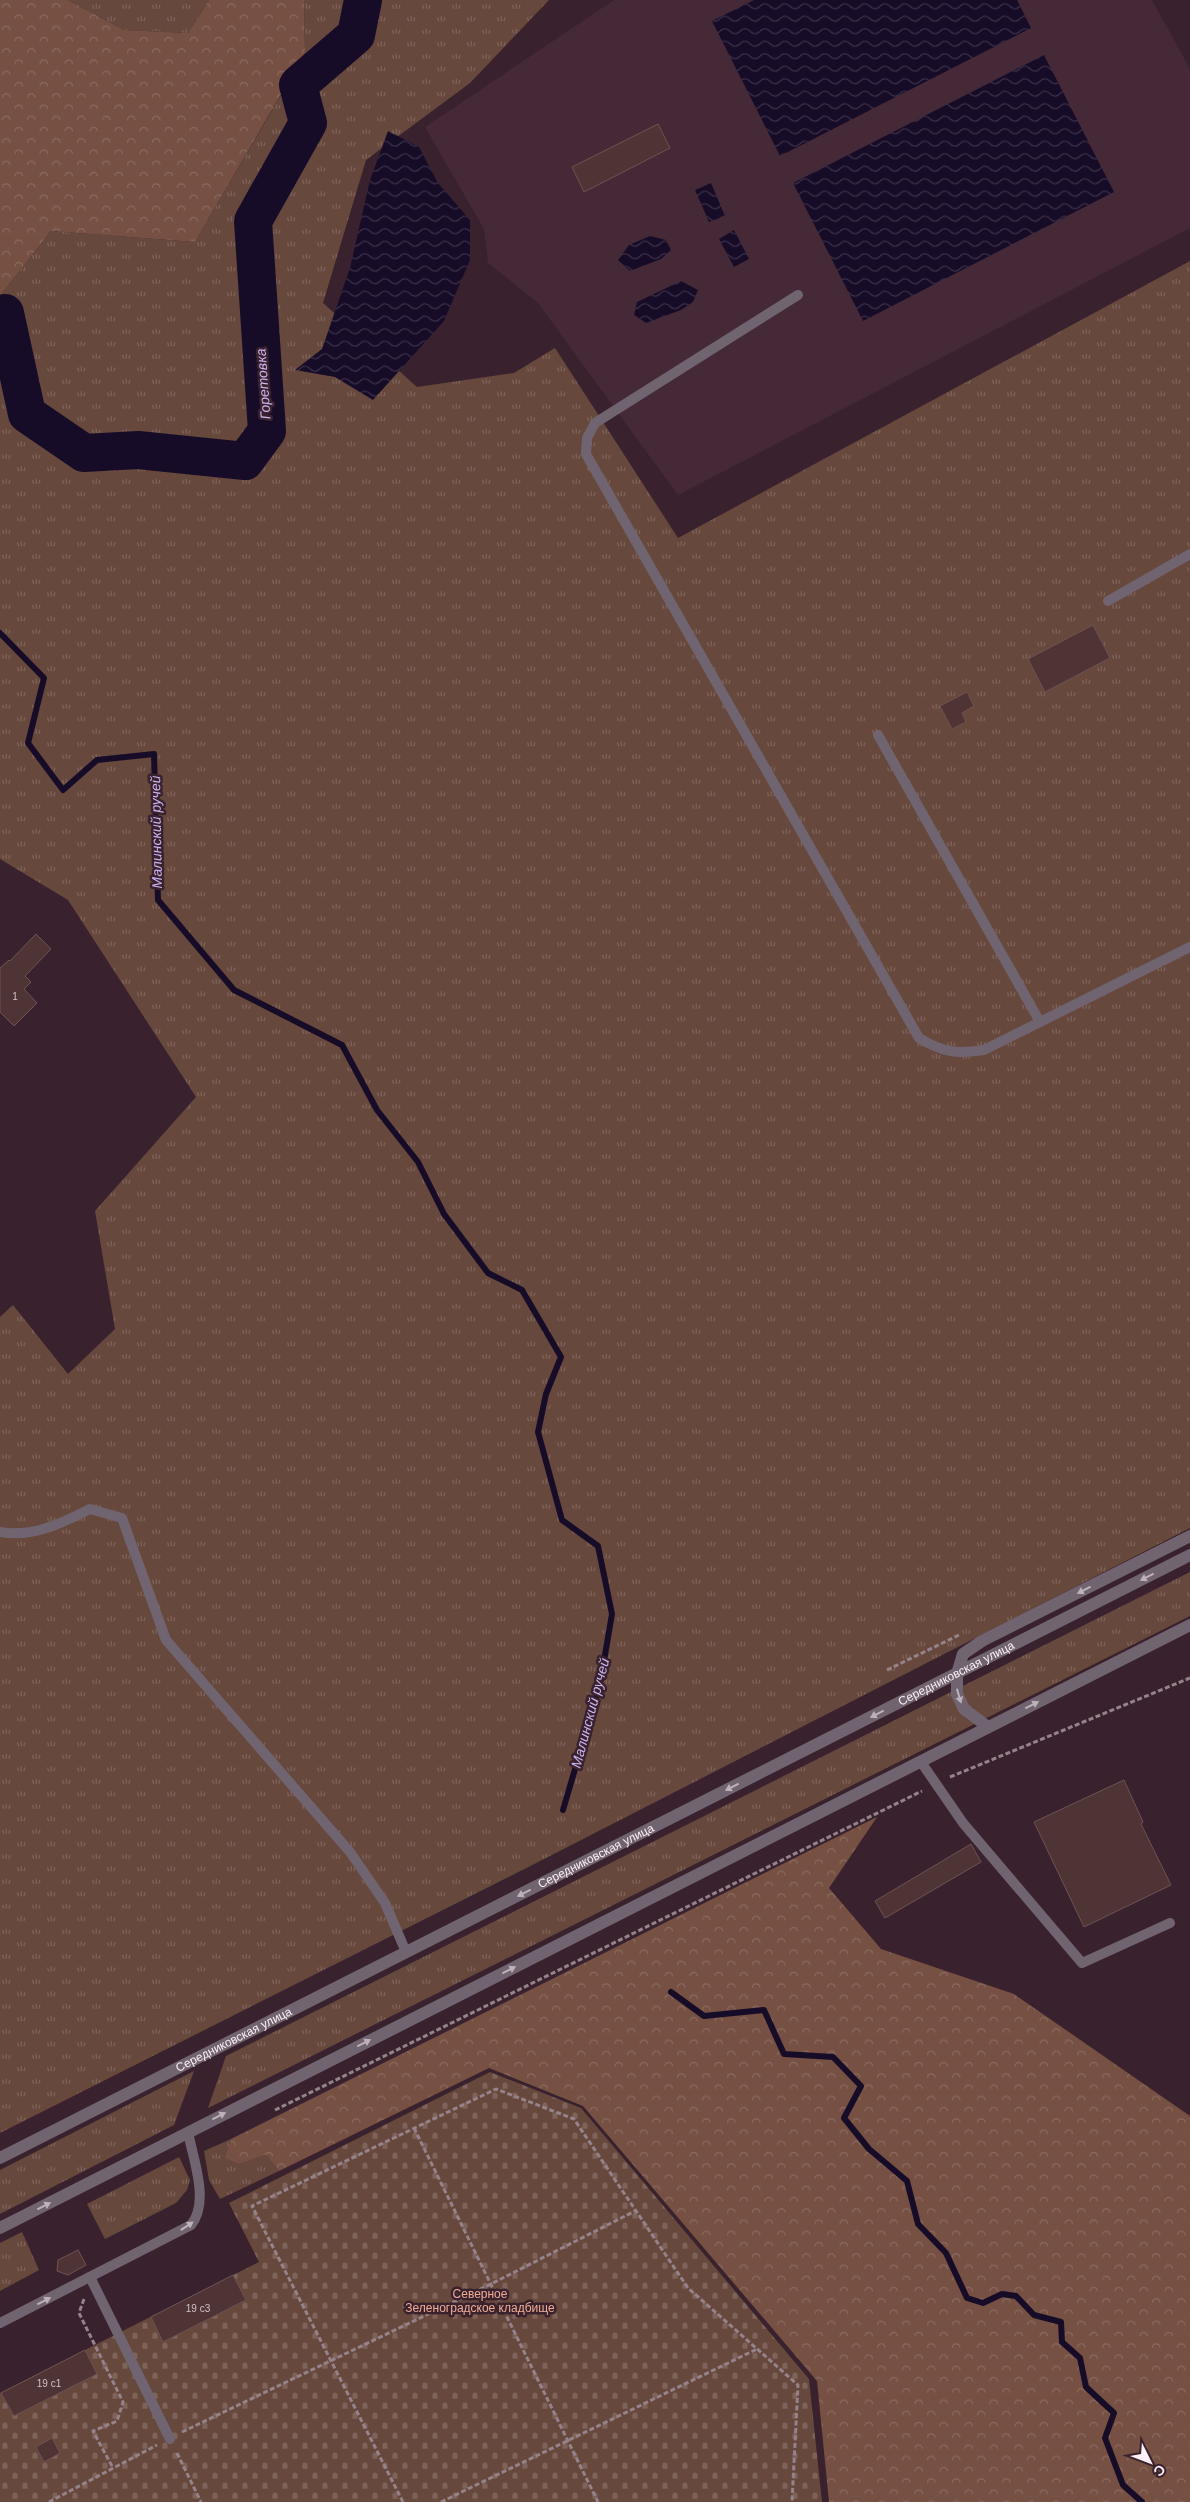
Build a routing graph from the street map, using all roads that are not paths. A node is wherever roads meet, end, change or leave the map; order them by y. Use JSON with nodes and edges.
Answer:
{"nodes":[{"id":1,"x":798,"y":295,"type":"dead end"},
{"id":2,"x":1190,"y":554,"type":"edge"},
{"id":3,"x":1108,"y":601,"type":"dead end"},
{"id":4,"x":878,"y":735,"type":"dead end"},
{"id":5,"x":1190,"y":947,"type":"edge"},
{"id":6,"x":1040,"y":1022,"type":"junction"},
{"id":7,"x":0,"y":1532,"type":"edge"},
{"id":8,"x":1190,"y":1536,"type":"edge"},
{"id":9,"x":1190,"y":1555,"type":"edge"},
{"id":10,"x":1190,"y":1625,"type":"edge"},
{"id":11,"x":957,"y":1674,"type":"junction"},
{"id":12,"x":988,"y":1727,"type":"junction"},
{"id":13,"x":921,"y":1762,"type":"junction"},
{"id":14,"x":1170,"y":1923,"type":"dead end"},
{"id":15,"x":406,"y":1952,"type":"junction"},
{"id":16,"x":188,"y":2132,"type":"junction"},
{"id":17,"x":0,"y":2158,"type":"edge"},
{"id":18,"x":0,"y":2228,"type":"edge"},
{"id":19,"x":90,"y":2277,"type":"junction"},
{"id":20,"x":0,"y":2322,"type":"edge"},
{"id":21,"x":170,"y":2438,"type":"road end"}],
"edges":[{"from":1,"to":6,"type":"lane"},
{"from":2,"to":3,"type":"lane"},
{"from":4,"to":6,"type":"lane"},
{"from":5,"to":6,"type":"lane"},
{"from":7,"to":15,"type":"lane"},
{"from":8,"to":11,"type":"street","one_way":true},
{"from":9,"to":11,"type":"street","name":"Середниковская улица","one_way":true},
{"from":12,"to":10,"type":"street","one_way":true},
{"from":11,"to":12,"type":"street","one_way":true},
{"from":11,"to":15,"type":"street","name":"Середниковская улица","one_way":true},
{"from":12,"to":13,"type":"street"},
{"from":13,"to":14,"type":"lane"},
{"from":16,"to":13,"type":"street","one_way":true},
{"from":15,"to":17,"type":"street","name":"Середниковская улица"},
{"from":18,"to":16,"type":"street","one_way":true},
{"from":19,"to":16,"type":"lane","one_way":true},
{"from":20,"to":19,"type":"lane","one_way":true},
{"from":19,"to":21,"type":"lane"}]}
